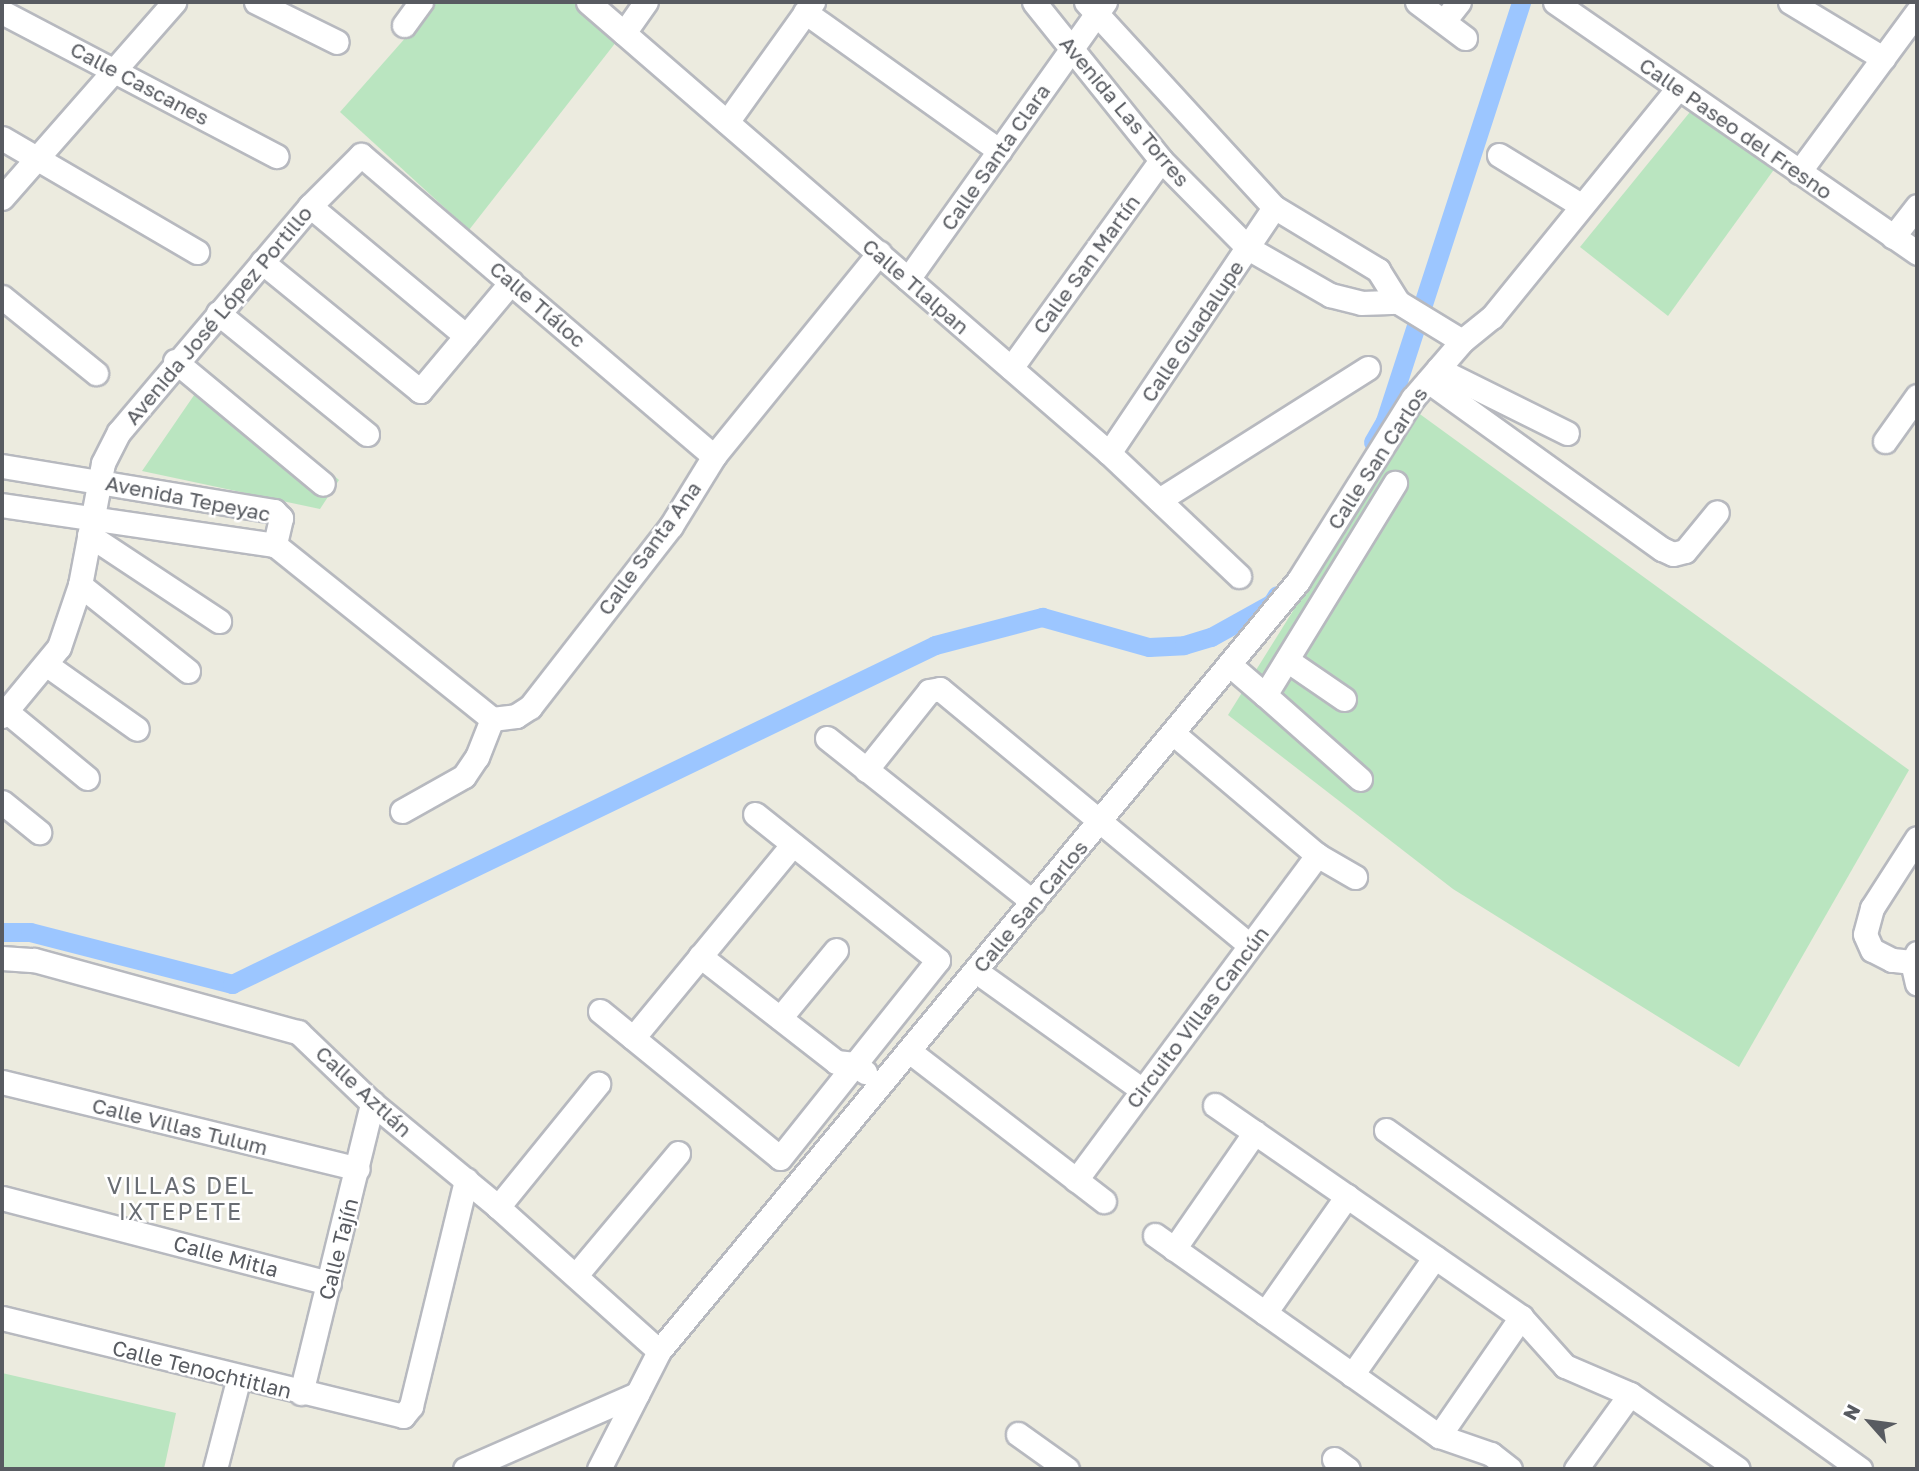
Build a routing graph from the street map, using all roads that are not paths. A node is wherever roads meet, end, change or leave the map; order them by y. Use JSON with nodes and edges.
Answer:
{"nodes":[{"id":1,"x":173,"y":2,"type":"edge"},
{"id":2,"x":256,"y":2,"type":"edge"},
{"id":3,"x":421,"y":2,"type":"edge"},
{"id":4,"x":588,"y":2,"type":"edge"},
{"id":5,"x":646,"y":2,"type":"edge"},
{"id":6,"x":1034,"y":2,"type":"edge"},
{"id":7,"x":1417,"y":2,"type":"edge"},
{"id":8,"x":1459,"y":2,"type":"edge"},
{"id":9,"x":1555,"y":2,"type":"edge"},
{"id":10,"x":1790,"y":2,"type":"edge"},
{"id":11,"x":1096,"y":6,"type":"edge"},
{"id":12,"x":809,"y":7,"type":"edge"},
{"id":13,"x":2,"y":12,"type":"edge"},
{"id":14,"x":1917,"y":12,"type":"edge"},
{"id":15,"x":1444,"y":21,"type":"junction"},
{"id":16,"x":404,"y":25,"type":"dead end"},
{"id":17,"x":624,"y":33,"type":"junction"},
{"id":18,"x":1465,"y":38,"type":"dead end"},
{"id":19,"x":337,"y":42,"type":"dead end"},
{"id":20,"x":1073,"y":47,"type":"junction"},
{"id":21,"x":1883,"y":58,"type":"junction"},
{"id":22,"x":116,"y":69,"type":"junction"},
{"id":23,"x":1678,"y":89,"type":"junction"},
{"id":24,"x":727,"y":122,"type":"junction"},
{"id":25,"x":2,"y":138,"type":"edge"},
{"id":26,"x":1000,"y":151,"type":"junction"},
{"id":27,"x":361,"y":155,"type":"joint"},
{"id":28,"x":1499,"y":155,"type":"dead end"},
{"id":29,"x":276,"y":156,"type":"dead end"},
{"id":30,"x":38,"y":158,"type":"junction"},
{"id":31,"x":1161,"y":160,"type":"junction"},
{"id":32,"x":1799,"y":172,"type":"junction"},
{"id":33,"x":2,"y":198,"type":"edge"},
{"id":34,"x":1579,"y":204,"type":"junction"},
{"id":35,"x":310,"y":206,"type":"junction"},
{"id":36,"x":1917,"y":206,"type":"edge"},
{"id":37,"x":1274,"y":207,"type":"junction"},
{"id":38,"x":1894,"y":237,"type":"junction"},
{"id":39,"x":1248,"y":248,"type":"junction"},
{"id":40,"x":197,"y":252,"type":"dead end"},
{"id":41,"x":879,"y":253,"type":"junction"},
{"id":42,"x":1917,"y":253,"type":"edge"},
{"id":43,"x":261,"y":262,"type":"junction"},
{"id":44,"x":1378,"y":270,"type":"junction"},
{"id":45,"x":908,"y":279,"type":"junction"},
{"id":46,"x":511,"y":282,"type":"junction"},
{"id":47,"x":2,"y":297,"type":"edge"},
{"id":48,"x":1361,"y":303,"type":"junction"},
{"id":49,"x":1406,"y":307,"type":"junction"},
{"id":50,"x":218,"y":313,"type":"junction"},
{"id":51,"x":466,"y":336,"type":"junction"},
{"id":52,"x":1462,"y":341,"type":"junction"},
{"id":53,"x":175,"y":361,"type":"junction"},
{"id":54,"x":1011,"y":368,"type":"junction"},
{"id":55,"x":1368,"y":368,"type":"dead end"},
{"id":56,"x":96,"y":373,"type":"dead end"},
{"id":57,"x":1433,"y":375,"type":"junction"},
{"id":58,"x":1917,"y":396,"type":"edge"},
{"id":59,"x":1567,"y":433,"type":"dead end"},
{"id":60,"x":367,"y":434,"type":"dead end"},
{"id":61,"x":1885,"y":441,"type":"dead end"},
{"id":62,"x":1109,"y":453,"type":"junction"},
{"id":63,"x":714,"y":456,"type":"junction"},
{"id":64,"x":2,"y":466,"type":"edge"},
{"id":65,"x":99,"y":480,"type":"junction"},
{"id":66,"x":1395,"y":483,"type":"dead end"},
{"id":67,"x":323,"y":484,"type":"dead end"},
{"id":68,"x":1159,"y":500,"type":"junction"},
{"id":69,"x":2,"y":505,"type":"edge"},
{"id":70,"x":1717,"y":512,"type":"dead end"},
{"id":71,"x":90,"y":527,"type":"junction"},
{"id":72,"x":275,"y":545,"type":"junction"},
{"id":73,"x":1239,"y":576,"type":"dead end"},
{"id":74,"x":80,"y":585,"type":"junction"},
{"id":75,"x":219,"y":621,"type":"dead end"},
{"id":76,"x":1287,"y":660,"type":"junction"},
{"id":77,"x":47,"y":665,"type":"junction"},
{"id":78,"x":1230,"y":665,"type":"junction"},
{"id":79,"x":188,"y":671,"type":"dead end"},
{"id":80,"x":1265,"y":695,"type":"junction"},
{"id":81,"x":1344,"y":699,"type":"dead end"},
{"id":82,"x":4,"y":713,"type":"edge"},
{"id":83,"x":492,"y":719,"type":"junction"},
{"id":84,"x":137,"y":729,"type":"dead end"},
{"id":85,"x":1174,"y":734,"type":"junction"},
{"id":86,"x":827,"y":738,"type":"dead end"},
{"id":87,"x":866,"y":769,"type":"junction"},
{"id":88,"x":87,"y":778,"type":"dead end"},
{"id":89,"x":1360,"y":779,"type":"dead end"},
{"id":90,"x":2,"y":802,"type":"edge"},
{"id":91,"x":402,"y":811,"type":"dead end"},
{"id":92,"x":755,"y":814,"type":"dead end"},
{"id":93,"x":1101,"y":820,"type":"junction"},
{"id":94,"x":39,"y":832,"type":"dead end"},
{"id":95,"x":1917,"y":838,"type":"edge"},
{"id":96,"x":793,"y":844,"type":"junction"},
{"id":97,"x":1317,"y":855,"type":"junction"},
{"id":98,"x":1355,"y":877,"type":"dead end"},
{"id":99,"x":1033,"y":902,"type":"junction"},
{"id":100,"x":1250,"y":945,"type":"junction"},
{"id":101,"x":836,"y":950,"type":"dead end"},
{"id":102,"x":700,"y":956,"type":"junction"},
{"id":103,"x":2,"y":958,"type":"edge"},
{"id":104,"x":1916,"y":966,"type":"edge"},
{"id":105,"x":984,"y":978,"type":"junction"},
{"id":106,"x":600,"y":1011,"type":"dead end"},
{"id":107,"x":780,"y":1018,"type":"junction"},
{"id":108,"x":633,"y":1038,"type":"junction"},
{"id":109,"x":916,"y":1056,"type":"junction"},
{"id":110,"x":844,"y":1069,"type":"junction"},
{"id":111,"x":2,"y":1083,"type":"edge"},
{"id":112,"x":598,"y":1084,"type":"dead end"},
{"id":113,"x":1142,"y":1090,"type":"junction"},
{"id":114,"x":874,"y":1093,"type":"junction"},
{"id":115,"x":372,"y":1103,"type":"junction"},
{"id":116,"x":1215,"y":1105,"type":"dead end"},
{"id":117,"x":1386,"y":1130,"type":"dead end"},
{"id":118,"x":1255,"y":1132,"type":"junction"},
{"id":119,"x":678,"y":1153,"type":"dead end"},
{"id":120,"x":358,"y":1170,"type":"junction"},
{"id":121,"x":466,"y":1180,"type":"junction"},
{"id":122,"x":1076,"y":1180,"type":"junction"},
{"id":123,"x":1347,"y":1196,"type":"junction"},
{"id":124,"x":2,"y":1198,"type":"edge"},
{"id":125,"x":1104,"y":1201,"type":"dead end"},
{"id":126,"x":498,"y":1207,"type":"junction"},
{"id":127,"x":1155,"y":1235,"type":"dead end"},
{"id":128,"x":1174,"y":1249,"type":"junction"},
{"id":129,"x":1435,"y":1257,"type":"junction"},
{"id":130,"x":576,"y":1275,"type":"junction"},
{"id":131,"x":329,"y":1283,"type":"junction"},
{"id":132,"x":1265,"y":1313,"type":"junction"},
{"id":133,"x":1521,"y":1317,"type":"junction"},
{"id":134,"x":2,"y":1318,"type":"edge"},
{"id":135,"x":659,"y":1351,"type":"junction"},
{"id":136,"x":1352,"y":1375,"type":"junction"},
{"id":137,"x":239,"y":1377,"type":"junction"},
{"id":138,"x":301,"y":1394,"type":"junction"},
{"id":139,"x":637,"y":1394,"type":"junction"},
{"id":140,"x":1630,"y":1394,"type":"junction"},
{"id":141,"x":1018,"y":1434,"type":"dead end"},
{"id":142,"x":1439,"y":1436,"type":"junction"},
{"id":143,"x":1712,"y":1462,"type":"edge"},
{"id":144,"x":215,"y":1469,"type":"edge"},
{"id":145,"x":465,"y":1469,"type":"edge"},
{"id":146,"x":599,"y":1469,"type":"edge"},
{"id":147,"x":1067,"y":1469,"type":"edge"},
{"id":148,"x":1510,"y":1469,"type":"edge"},
{"id":149,"x":1576,"y":1469,"type":"edge"},
{"id":150,"x":1738,"y":1469,"type":"edge"},
{"id":151,"x":1860,"y":1469,"type":"edge"}],
"edges":[{"from":1,"to":22,"type":"street"},
{"from":2,"to":19,"type":"street"},
{"from":3,"to":16,"type":"street"},
{"from":4,"to":17,"type":"street","name":"Calle Tlalpan"},
{"from":5,"to":17,"type":"street"},
{"from":6,"to":20,"type":"street","name":"Avenida Las Torres"},
{"from":7,"to":15,"type":"street"},
{"from":8,"to":15,"type":"street"},
{"from":9,"to":23,"type":"street","name":"Calle Paseo del Fresno"},
{"from":10,"to":21,"type":"street"},
{"from":11,"to":20,"type":"street","name":"Calle Santa Clara"},
{"from":11,"to":37,"type":"street","name":"Avenida Las Torres"},
{"from":12,"to":24,"type":"street"},
{"from":12,"to":26,"type":"street"},
{"from":13,"to":22,"type":"street","name":"Calle Cascanes"},
{"from":14,"to":21,"type":"street"},
{"from":15,"to":18,"type":"street"},
{"from":17,"to":24,"type":"street","name":"Calle Tlalpan"},
{"from":20,"to":26,"type":"street","name":"Calle Santa Clara"},
{"from":20,"to":31,"type":"street","name":"Avenida Las Torres"},
{"from":21,"to":32,"type":"street"},
{"from":22,"to":29,"type":"street","name":"Calle Cascanes"},
{"from":22,"to":30,"type":"street"},
{"from":23,"to":32,"type":"street","name":"Calle Paseo del Fresno"},
{"from":23,"to":34,"type":"street","name":"Calle San Carlos"},
{"from":24,"to":41,"type":"street","name":"Calle Tlalpan"},
{"from":25,"to":30,"type":"street"},
{"from":26,"to":45,"type":"street","name":"Calle Santa Clara"},
{"from":27,"to":35,"type":"street","name":"Avenida José López Portillo"},
{"from":27,"to":46,"type":"street","name":"Calle Tláloc"},
{"from":28,"to":34,"type":"street"},
{"from":30,"to":33,"type":"street"},
{"from":30,"to":40,"type":"street"},
{"from":31,"to":39,"type":"street","name":"Avenida Las Torres"},
{"from":31,"to":54,"type":"street","name":"Calle San Martín"},
{"from":32,"to":38,"type":"street","name":"Calle Paseo del Fresno"},
{"from":34,"to":52,"type":"street","name":"Calle San Carlos"},
{"from":35,"to":43,"type":"street","name":"Avenida José López Portillo"},
{"from":35,"to":51,"type":"street"},
{"from":36,"to":38,"type":"street"},
{"from":37,"to":39,"type":"street","name":"Calle Guadalupe"},
{"from":37,"to":44,"type":"street","name":"Avenida Las Torres"},
{"from":38,"to":42,"type":"street","name":"Calle Paseo del Fresno"},
{"from":39,"to":48,"type":"street","name":"Avenida Las Torres"},
{"from":39,"to":62,"type":"street","name":"Calle Guadalupe"},
{"from":41,"to":45,"type":"street","name":"Calle Tlalpan"},
{"from":41,"to":63,"type":"street","name":"Calle Santa Ana"},
{"from":43,"to":50,"type":"street","name":"Avenida José López Portillo"},
{"from":43,"to":51,"type":"street"},
{"from":44,"to":48,"type":"street"},
{"from":44,"to":49,"type":"street","name":"Avenida Las Torres"},
{"from":45,"to":54,"type":"street","name":"Calle Tlalpan"},
{"from":46,"to":51,"type":"street"},
{"from":46,"to":63,"type":"street","name":"Calle Tláloc"},
{"from":47,"to":56,"type":"street"},
{"from":48,"to":49,"type":"street","name":"Avenida Las Torres"},
{"from":49,"to":52,"type":"street","name":"Avenida Las Torres"},
{"from":50,"to":53,"type":"street","name":"Avenida José López Portillo"},
{"from":50,"to":60,"type":"street"},
{"from":52,"to":57,"type":"street","name":"Calle San Carlos"},
{"from":53,"to":65,"type":"street","name":"Avenida José López Portillo"},
{"from":53,"to":67,"type":"street"},
{"from":54,"to":62,"type":"street","name":"Calle Tlalpan"},
{"from":55,"to":68,"type":"street"},
{"from":57,"to":59,"type":"street"},
{"from":57,"to":70,"type":"street"},
{"from":57,"to":78,"type":"street","name":"Calle San Carlos"},
{"from":58,"to":61,"type":"street"},
{"from":62,"to":68,"type":"street","name":"Calle Tlalpan"},
{"from":63,"to":83,"type":"street","name":"Calle Santa Ana"},
{"from":64,"to":65,"type":"street","name":"Avenida Tepeyac"},
{"from":65,"to":71,"type":"street","name":"Avenida José López Portillo"},
{"from":65,"to":72,"type":"street","name":"Avenida Tepeyac"},
{"from":66,"to":76,"type":"street"},
{"from":68,"to":73,"type":"street","name":"Calle Tlalpan"},
{"from":69,"to":71,"type":"street","name":"Avenida Tepeyac"},
{"from":71,"to":72,"type":"street","name":"Avenida Tepeyac"},
{"from":71,"to":74,"type":"street","name":"Avenida José López Portillo"},
{"from":71,"to":75,"type":"street"},
{"from":72,"to":83,"type":"street"},
{"from":74,"to":77,"type":"street","name":"Avenida José López Portillo"},
{"from":74,"to":79,"type":"street"},
{"from":76,"to":80,"type":"street"},
{"from":76,"to":81,"type":"street"},
{"from":77,"to":82,"type":"street","name":"Avenida José López Portillo"},
{"from":77,"to":84,"type":"street"},
{"from":78,"to":80,"type":"street"},
{"from":78,"to":85,"type":"street","name":"Calle San Carlos"},
{"from":80,"to":89,"type":"street"},
{"from":82,"to":88,"type":"street"},
{"from":83,"to":91,"type":"street"},
{"from":85,"to":93,"type":"street","name":"Calle San Carlos"},
{"from":85,"to":97,"type":"street"},
{"from":86,"to":87,"type":"street"},
{"from":87,"to":93,"type":"street"},
{"from":87,"to":99,"type":"street"},
{"from":90,"to":94,"type":"street"},
{"from":92,"to":96,"type":"street"},
{"from":93,"to":99,"type":"street","name":"Calle San Carlos"},
{"from":93,"to":100,"type":"street"},
{"from":95,"to":104,"type":"street"},
{"from":96,"to":102,"type":"street"},
{"from":96,"to":110,"type":"street"},
{"from":97,"to":98,"type":"street"},
{"from":97,"to":100,"type":"street","name":"Circuito Villas Cancún"},
{"from":99,"to":105,"type":"street","name":"Calle San Carlos"},
{"from":100,"to":113,"type":"street","name":"Circuito Villas Cancún"},
{"from":101,"to":107,"type":"street"},
{"from":102,"to":107,"type":"street"},
{"from":102,"to":108,"type":"street"},
{"from":103,"to":115,"type":"street","name":"Calle Aztlán"},
{"from":105,"to":109,"type":"street","name":"Calle San Carlos"},
{"from":105,"to":113,"type":"street"},
{"from":106,"to":108,"type":"street"},
{"from":107,"to":110,"type":"street"},
{"from":108,"to":110,"type":"street"},
{"from":109,"to":114,"type":"street","name":"Calle San Carlos"},
{"from":109,"to":122,"type":"street"},
{"from":110,"to":114,"type":"street"},
{"from":111,"to":120,"type":"street","name":"Calle Villas Tulum"},
{"from":112,"to":126,"type":"street"},
{"from":113,"to":122,"type":"street","name":"Circuito Villas Cancún"},
{"from":114,"to":135,"type":"street","name":"Calle San Carlos"},
{"from":115,"to":120,"type":"street","name":"Calle Tajín"},
{"from":115,"to":121,"type":"street","name":"Calle Aztlán"},
{"from":116,"to":118,"type":"street"},
{"from":117,"to":151,"type":"street"},
{"from":118,"to":123,"type":"street"},
{"from":118,"to":128,"type":"street"},
{"from":119,"to":130,"type":"street"},
{"from":120,"to":131,"type":"street","name":"Calle Tajín"},
{"from":121,"to":126,"type":"street","name":"Calle Aztlán"},
{"from":121,"to":138,"type":"street","name":"Calle Tenochtitlan"},
{"from":122,"to":125,"type":"street"},
{"from":123,"to":129,"type":"street"},
{"from":123,"to":132,"type":"street"},
{"from":124,"to":131,"type":"street","name":"Calle Mitla"},
{"from":126,"to":130,"type":"street","name":"Calle Aztlán"},
{"from":127,"to":128,"type":"street"},
{"from":128,"to":132,"type":"street"},
{"from":129,"to":133,"type":"street"},
{"from":129,"to":136,"type":"street"},
{"from":130,"to":135,"type":"street","name":"Calle Aztlán"},
{"from":131,"to":138,"type":"street","name":"Calle Tajín"},
{"from":132,"to":136,"type":"street"},
{"from":133,"to":140,"type":"street"},
{"from":133,"to":142,"type":"street"},
{"from":134,"to":137,"type":"street","name":"Calle Tenochtitlan"},
{"from":135,"to":139,"type":"street","name":"Calle San Carlos"},
{"from":136,"to":142,"type":"street"},
{"from":137,"to":138,"type":"street","name":"Calle Tenochtitlan"},
{"from":137,"to":144,"type":"street"},
{"from":139,"to":145,"type":"street"},
{"from":139,"to":146,"type":"street","name":"Calle San Carlos"},
{"from":140,"to":143,"type":"street"},
{"from":140,"to":149,"type":"street"},
{"from":141,"to":147,"type":"street"},
{"from":142,"to":148,"type":"street"},
{"from":143,"to":150,"type":"street"}]}
